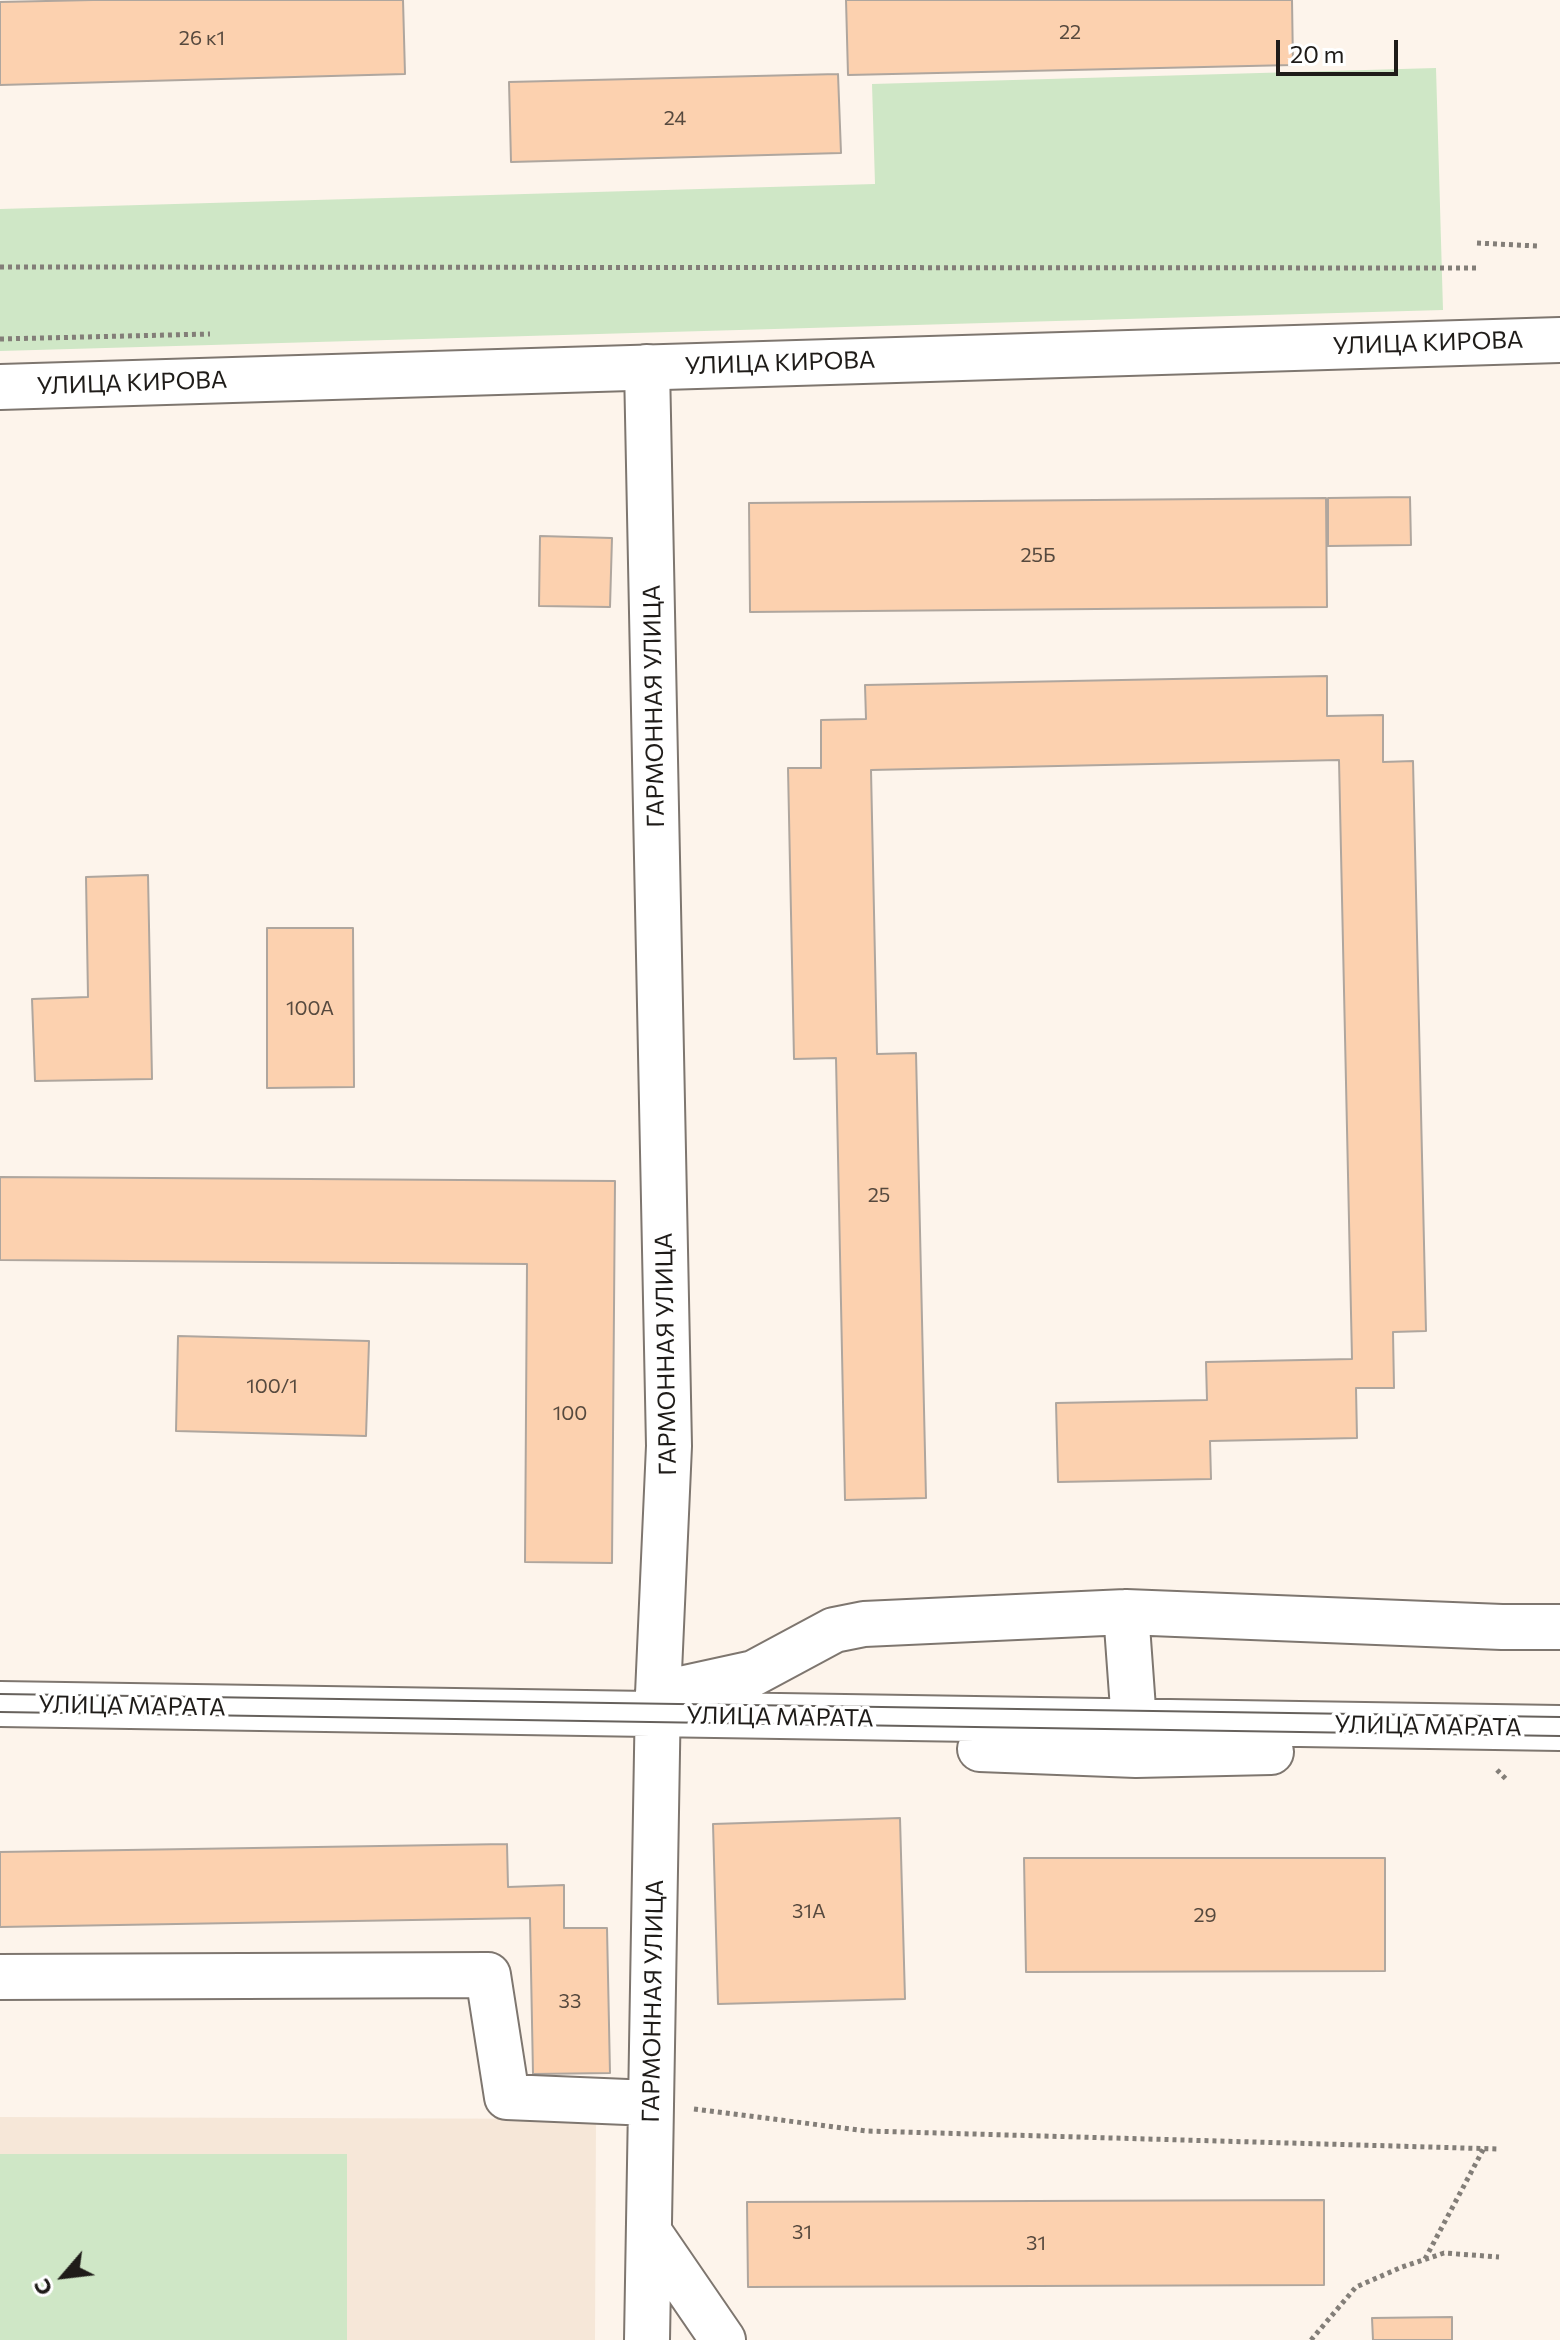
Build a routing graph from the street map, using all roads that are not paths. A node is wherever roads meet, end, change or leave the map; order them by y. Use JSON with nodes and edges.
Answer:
{"nodes":[{"id":1,"x":1560,"y":340,"type":"edge"},
{"id":2,"x":647,"y":367,"type":"junction"},
{"id":3,"x":0,"y":387,"type":"edge"},
{"id":4,"x":1126,"y":1612,"type":"junction"},
{"id":5,"x":1560,"y":1627,"type":"edge"},
{"id":6,"x":0,"y":1704,"type":"edge"},
{"id":7,"x":658,"y":1715,"type":"junction"},
{"id":8,"x":1560,"y":1728,"type":"edge"},
{"id":9,"x":1135,"y":1738,"type":"junction"},
{"id":10,"x":1359,"y":1750,"type":"dead end"},
{"id":11,"x":0,"y":1977,"type":"edge"},
{"id":12,"x":651,"y":2103,"type":"junction"},
{"id":13,"x":649,"y":2232,"type":"junction"},
{"id":14,"x":647,"y":2340,"type":"edge"},
{"id":15,"x":723,"y":2340,"type":"edge"}],
"edges":[{"from":1,"to":2,"type":"street","name":"УЛИЦА КИРОВА"},
{"from":2,"to":3,"type":"street","name":"УЛИЦА КИРОВА"},
{"from":2,"to":7,"type":"street","name":"ГАРМОННАЯ УЛИЦА"},
{"from":4,"to":5,"type":"street"},
{"from":4,"to":7,"type":"street"},
{"from":4,"to":9,"type":"street"},
{"from":6,"to":7,"type":"street","name":"УЛИЦА МАРАТА"},
{"from":7,"to":9,"type":"street"},
{"from":7,"to":12,"type":"street","name":"ГАРМОННАЯ УЛИЦА"},
{"from":8,"to":9,"type":"street","name":"УЛИЦА МАРАТА"},
{"from":9,"to":10,"type":"street"},
{"from":11,"to":12,"type":"street"},
{"from":12,"to":13,"type":"street","name":"ГАРМОННАЯ УЛИЦА"},
{"from":13,"to":14,"type":"street","name":"ГАРМОННАЯ УЛИЦА"},
{"from":13,"to":15,"type":"street"}]}
